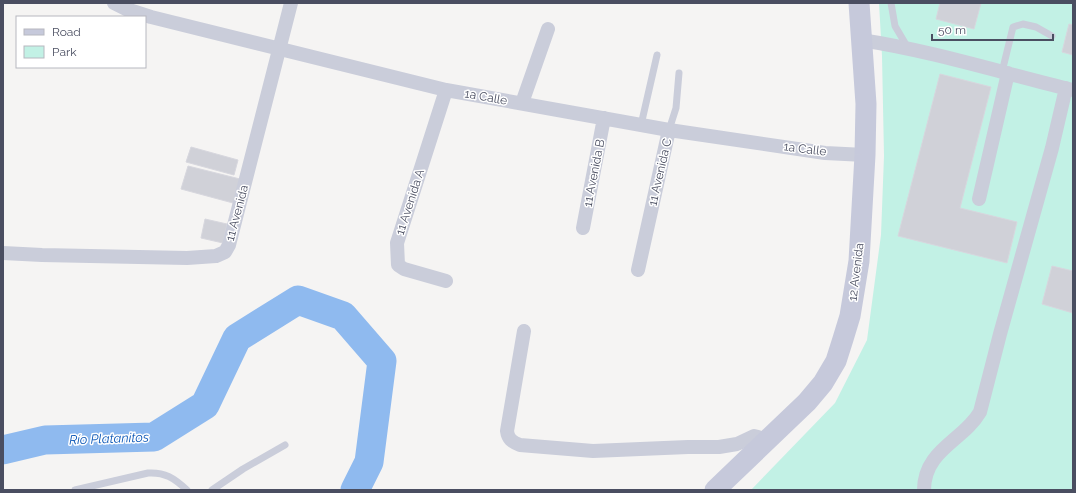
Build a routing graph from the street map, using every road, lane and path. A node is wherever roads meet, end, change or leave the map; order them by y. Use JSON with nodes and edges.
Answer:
{"nodes":[{"id":1,"x":114,"y":3,"type":"edge"},
{"id":2,"x":291,"y":3,"type":"edge"},
{"id":3,"x":859,"y":3,"type":"edge"},
{"id":4,"x":891,"y":3,"type":"edge"},
{"id":5,"x":548,"y":29,"type":"dead end"},
{"id":6,"x":1052,"y":36,"type":"dead end"},
{"id":7,"x":861,"y":40,"type":"junction"},
{"id":8,"x":279,"y":48,"type":"junction"},
{"id":9,"x":908,"y":48,"type":"junction"},
{"id":10,"x":657,"y":55,"type":"dead end"},
{"id":11,"x":679,"y":73,"type":"dead end"},
{"id":12,"x":1005,"y":73,"type":"junction"},
{"id":13,"x":1069,"y":89,"type":"edge"},
{"id":14,"x":446,"y":90,"type":"junction"},
{"id":15,"x":522,"y":103,"type":"junction"},
{"id":16,"x":604,"y":118,"type":"junction"},
{"id":17,"x":641,"y":125,"type":"junction"},
{"id":18,"x":669,"y":130,"type":"junction"},
{"id":19,"x":865,"y":155,"type":"junction"},
{"id":20,"x":979,"y":199,"type":"dead end"},
{"id":21,"x":583,"y":228,"type":"dead end"},
{"id":22,"x":3,"y":253,"type":"edge"},
{"id":23,"x":638,"y":270,"type":"dead end"},
{"id":24,"x":446,"y":281,"type":"dead end"},
{"id":25,"x":524,"y":331,"type":"dead end"},
{"id":26,"x":764,"y":444,"type":"junction"},
{"id":27,"x":285,"y":445,"type":"dead end"},
{"id":28,"x":76,"y":490,"type":"edge"},
{"id":29,"x":187,"y":490,"type":"edge"},
{"id":30,"x":212,"y":490,"type":"edge"},
{"id":31,"x":715,"y":490,"type":"edge"},
{"id":32,"x":924,"y":490,"type":"edge"}],
"edges":[{"from":1,"to":8,"type":"street","name":"1a Calle"},
{"from":2,"to":8,"type":"street","name":"11 Avenida"},
{"from":3,"to":7,"type":"main road","name":"12 Avenida"},
{"from":4,"to":9,"type":"lane"},
{"from":5,"to":15,"type":"street"},
{"from":6,"to":12,"type":"lane"},
{"from":7,"to":9,"type":"street"},
{"from":7,"to":19,"type":"main road","name":"12 Avenida"},
{"from":8,"to":14,"type":"street","name":"1a Calle"},
{"from":8,"to":22,"type":"street","name":"11 Avenida"},
{"from":9,"to":12,"type":"street"},
{"from":10,"to":17,"type":"lane"},
{"from":11,"to":18,"type":"lane","name":"11 Avenida C"},
{"from":12,"to":13,"type":"street"},
{"from":12,"to":20,"type":"street"},
{"from":13,"to":32,"type":"street"},
{"from":14,"to":15,"type":"street","name":"1a Calle"},
{"from":14,"to":24,"type":"street","name":"11 Avenida A"},
{"from":15,"to":16,"type":"street","name":"1a Calle"},
{"from":16,"to":17,"type":"street","name":"1a Calle"},
{"from":16,"to":21,"type":"street","name":"11 Avenida B"},
{"from":17,"to":18,"type":"street","name":"1a Calle"},
{"from":18,"to":19,"type":"street","name":"1a Calle"},
{"from":18,"to":23,"type":"street","name":"11 Avenida C"},
{"from":19,"to":26,"type":"main road","name":"12 Avenida"},
{"from":25,"to":26,"type":"street"},
{"from":26,"to":31,"type":"main road","name":"12 Avenida"},
{"from":27,"to":30,"type":"lane"},
{"from":28,"to":29,"type":"lane"}]}
